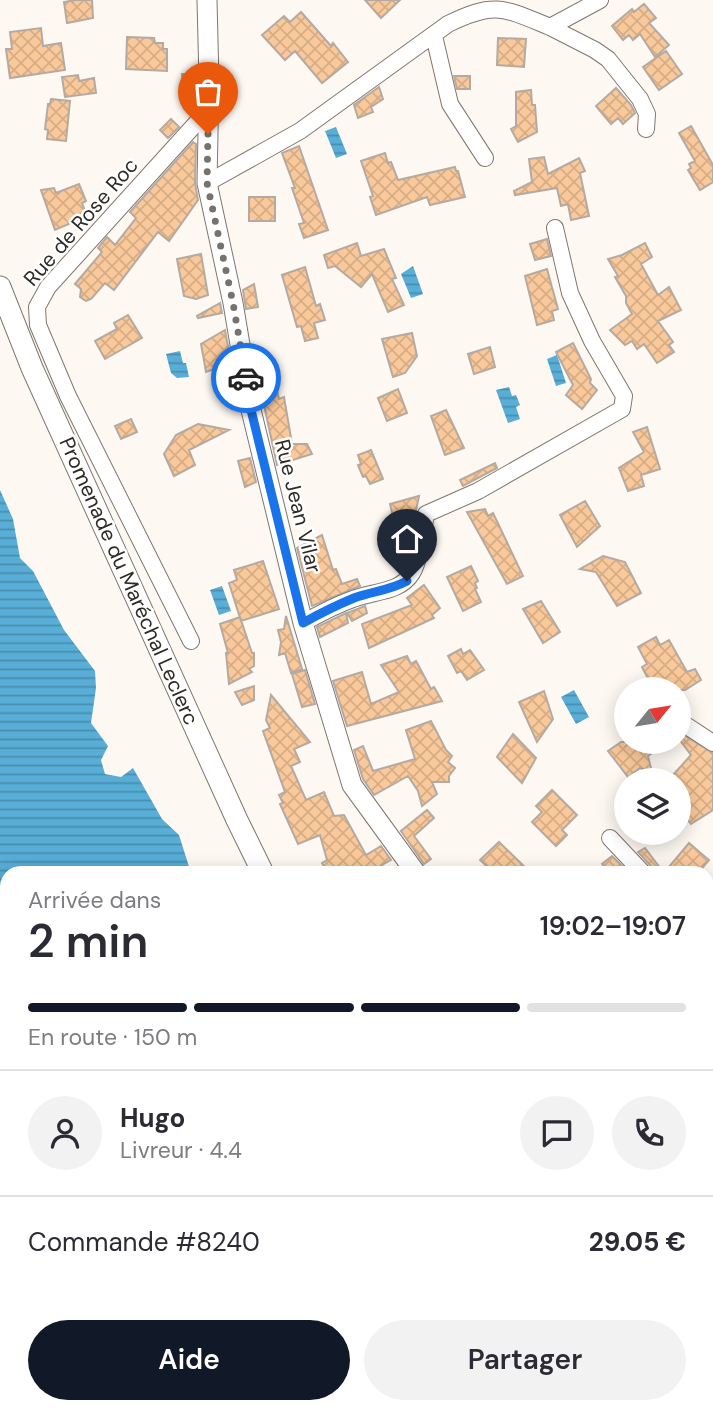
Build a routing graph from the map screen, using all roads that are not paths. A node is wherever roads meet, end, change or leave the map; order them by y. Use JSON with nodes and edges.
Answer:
{"nodes":[{"id":1,"x":207,"y":0,"type":"edge"},
{"id":2,"x":600,"y":0,"type":"edge"},
{"id":3,"x":550,"y":27,"type":"junction"},
{"id":4,"x":434,"y":36,"type":"junction"},
{"id":5,"x":208,"y":109,"type":"junction"},
{"id":6,"x":646,"y":130,"type":"dead end"},
{"id":7,"x":485,"y":158,"type":"dead end"},
{"id":8,"x":207,"y":183,"type":"junction"},
{"id":9,"x":555,"y":228,"type":"dead end"},
{"id":10,"x":0,"y":288,"type":"edge"},
{"id":11,"x":58,"y":401,"type":"junction"},
{"id":12,"x":303,"y":623,"type":"junction"},
{"id":13,"x":191,"y":641,"type":"dead end"},
{"id":14,"x":691,"y":729,"type":"edge"},
{"id":15,"x":713,"y":743,"type":"edge"},
{"id":16,"x":610,"y":838,"type":"dead end"},
{"id":17,"x":260,"y":866,"type":"edge"},
{"id":18,"x":409,"y":866,"type":"edge"},
{"id":19,"x":636,"y":866,"type":"edge"}],
"edges":[{"from":1,"to":5,"type":"street","name":"Rue Jean Vilar"},
{"from":2,"to":3,"type":"street"},
{"from":3,"to":4,"type":"street"},
{"from":3,"to":6,"type":"street"},
{"from":4,"to":7,"type":"street"},
{"from":4,"to":8,"type":"street"},
{"from":5,"to":8,"type":"street","name":"Rue Jean Vilar"},
{"from":5,"to":11,"type":"street","name":"Rue de Rose Roc"},
{"from":8,"to":12,"type":"street","name":"Rue Jean Vilar"},
{"from":9,"to":12,"type":"street"},
{"from":10,"to":11,"type":"main road","name":"Promenade du Maréchal Leclerc"},
{"from":11,"to":13,"type":"street"},
{"from":11,"to":17,"type":"main road","name":"Promenade du Maréchal Leclerc"},
{"from":12,"to":18,"type":"street","name":"Rue Jean Vilar"},
{"from":14,"to":15,"type":"street"},
{"from":16,"to":19,"type":"street"}]}
